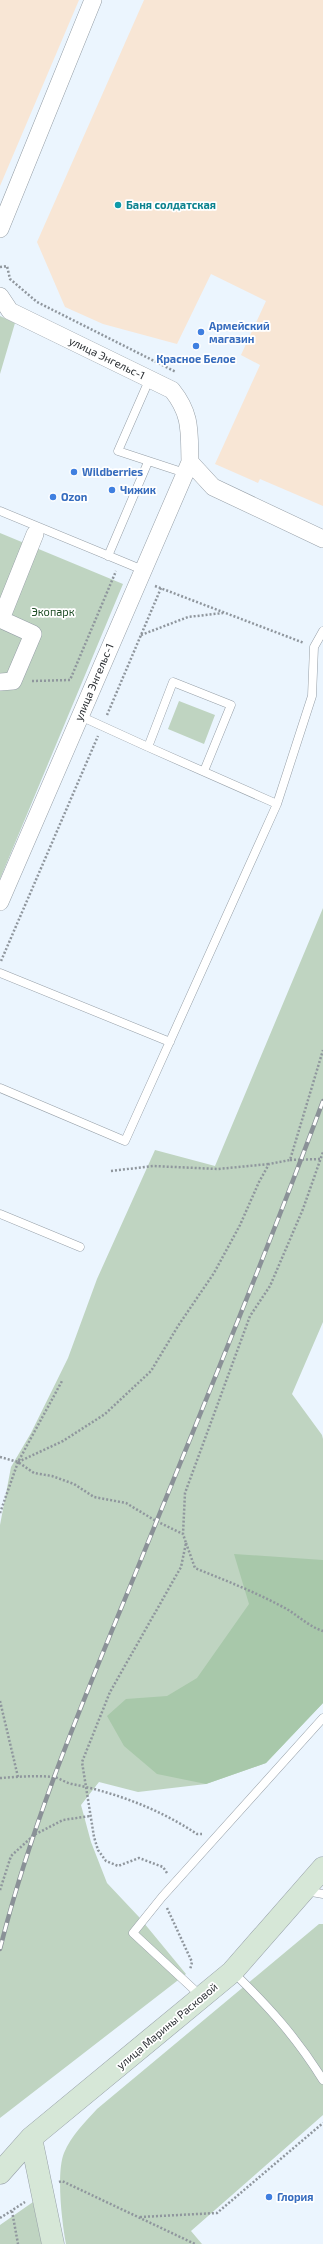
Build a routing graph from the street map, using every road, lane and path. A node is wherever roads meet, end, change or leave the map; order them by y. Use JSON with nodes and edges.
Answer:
{"nodes":[{"id":1,"x":93,"y":0,"type":"edge"},
{"id":2,"x":0,"y":229,"type":"edge"},
{"id":3,"x":0,"y":296,"type":"edge"},
{"id":4,"x":150,"y":378,"type":"junction"},
{"id":5,"x":148,"y":462,"type":"junction"},
{"id":6,"x":188,"y":467,"type":"junction"},
{"id":7,"x":0,"y":511,"type":"edge"},
{"id":8,"x":35,"y":534,"type":"dead end"},
{"id":9,"x":323,"y":539,"type":"edge"},
{"id":10,"x":108,"y":556,"type":"junction"},
{"id":11,"x":117,"y":568,"type":"dead end"},
{"id":12,"x":146,"y":576,"type":"junction"},
{"id":13,"x":160,"y":588,"type":"junction"},
{"id":14,"x":225,"y":613,"type":"junction"},
{"id":15,"x":0,"y":619,"type":"edge"},
{"id":16,"x":323,"y":631,"type":"edge"},
{"id":17,"x":140,"y":635,"type":"junction"},
{"id":18,"x":306,"y":644,"type":"dead end"},
{"id":19,"x":7,"y":682,"type":"edge"},
{"id":20,"x":80,"y":716,"type":"junction"},
{"id":21,"x":102,"y":726,"type":"junction"},
{"id":22,"x":148,"y":747,"type":"junction"},
{"id":23,"x":204,"y":771,"type":"junction"},
{"id":24,"x":277,"y":804,"type":"junction"},
{"id":25,"x":0,"y":902,"type":"edge"},
{"id":26,"x":0,"y":963,"type":"edge"},
{"id":27,"x":0,"y":973,"type":"edge"},
{"id":28,"x":170,"y":1042,"type":"junction"},
{"id":29,"x":323,"y":1050,"type":"edge"},
{"id":30,"x":0,"y":1088,"type":"edge"},
{"id":31,"x":323,"y":1152,"type":"edge"},
{"id":32,"x":290,"y":1160,"type":"junction"},
{"id":33,"x":320,"y":1160,"type":"junction"},
{"id":34,"x":269,"y":1164,"type":"junction"},
{"id":35,"x":111,"y":1172,"type":"dead end"},
{"id":36,"x":0,"y":1214,"type":"edge"},
{"id":37,"x":80,"y":1247,"type":"dead end"},
{"id":38,"x":62,"y":1381,"type":"dead end"},
{"id":39,"x":0,"y":1457,"type":"edge"},
{"id":40,"x":18,"y":1462,"type":"junction"},
{"id":41,"x":0,"y":1513,"type":"edge"},
{"id":42,"x":183,"y":1534,"type":"junction"},
{"id":43,"x":186,"y":1543,"type":"junction"},
{"id":44,"x":323,"y":1631,"type":"edge"},
{"id":45,"x":0,"y":1702,"type":"edge"},
{"id":46,"x":323,"y":1718,"type":"edge"},
{"id":47,"x":18,"y":1777,"type":"junction"},
{"id":48,"x":0,"y":1778,"type":"edge"},
{"id":49,"x":86,"y":1786,"type":"junction"},
{"id":50,"x":90,"y":1816,"type":"junction"},
{"id":51,"x":220,"y":1832,"type":"junction"},
{"id":52,"x":323,"y":1868,"type":"edge"},
{"id":53,"x":175,"y":1883,"type":"junction"},
{"id":54,"x":0,"y":1890,"type":"edge"},
{"id":55,"x":313,"y":1892,"type":"edge"},
{"id":56,"x":162,"y":1897,"type":"junction"},
{"id":57,"x":232,"y":1972,"type":"junction"},
{"id":58,"x":194,"y":1990,"type":"junction"},
{"id":59,"x":323,"y":2080,"type":"edge"},
{"id":60,"x":323,"y":2123,"type":"edge"},
{"id":61,"x":31,"y":2138,"type":"junction"},
{"id":62,"x":0,"y":2173,"type":"edge"},
{"id":63,"x":42,"y":2190,"type":"junction"},
{"id":64,"x":12,"y":2210,"type":"junction"},
{"id":65,"x":139,"y":2217,"type":"junction"},
{"id":66,"x":0,"y":2218,"type":"edge"},
{"id":67,"x":18,"y":2244,"type":"edge"},
{"id":68,"x":53,"y":2244,"type":"edge"},
{"id":69,"x":195,"y":2244,"type":"edge"}],
"edges":[{"from":1,"to":2,"type":"street"},
{"from":3,"to":4,"type":"street","name":"улица Энгельс-1"},
{"from":4,"to":5,"type":"lane"},
{"from":4,"to":6,"type":"street","name":"улица Энгельс-1"},
{"from":5,"to":6,"type":"lane"},
{"from":5,"to":10,"type":"lane"},
{"from":6,"to":9,"type":"street"},
{"from":6,"to":12,"type":"street","name":"улица Энгельс-1"},
{"from":7,"to":10,"type":"lane"},
{"from":8,"to":15,"type":"street"},
{"from":10,"to":12,"type":"lane"},
{"from":11,"to":19,"type":"path"},
{"from":12,"to":13,"type":"path"},
{"from":12,"to":20,"type":"street","name":"улица Энгельс-1"},
{"from":13,"to":14,"type":"path"},
{"from":13,"to":17,"type":"path"},
{"from":14,"to":17,"type":"path"},
{"from":14,"to":18,"type":"path"},
{"from":15,"to":19,"type":"street"},
{"from":16,"to":24,"type":"lane"},
{"from":17,"to":21,"type":"path"},
{"from":20,"to":21,"type":"lane"},
{"from":20,"to":25,"type":"street","name":"улица Энгельс-1"},
{"from":21,"to":22,"type":"lane"},
{"from":21,"to":26,"type":"path"},
{"from":22,"to":23,"type":"lane"},
{"from":22,"to":23,"type":"lane"},
{"from":23,"to":24,"type":"lane"},
{"from":24,"to":28,"type":"lane"},
{"from":27,"to":28,"type":"lane"},
{"from":28,"to":30,"type":"lane"},
{"from":29,"to":32,"type":"path"},
{"from":31,"to":33,"type":"path"},
{"from":32,"to":33,"type":"path"},
{"from":32,"to":34,"type":"path"},
{"from":33,"to":42,"type":"path"},
{"from":34,"to":35,"type":"path"},
{"from":34,"to":40,"type":"path"},
{"from":36,"to":37,"type":"lane"},
{"from":38,"to":40,"type":"path"},
{"from":39,"to":40,"type":"path"},
{"from":40,"to":41,"type":"path"},
{"from":40,"to":42,"type":"path"},
{"from":42,"to":43,"type":"path"},
{"from":43,"to":44,"type":"path"},
{"from":43,"to":49,"type":"path"},
{"from":45,"to":47,"type":"path"},
{"from":46,"to":51,"type":"lane"},
{"from":47,"to":48,"type":"path"},
{"from":47,"to":49,"type":"path"},
{"from":49,"to":50,"type":"path"},
{"from":49,"to":51,"type":"path"},
{"from":50,"to":53,"type":"path"},
{"from":50,"to":54,"type":"path"},
{"from":51,"to":53,"type":"lane"},
{"from":52,"to":55,"type":"main road","name":"улица Марины Расковой"},
{"from":53,"to":56,"type":"lane"},
{"from":55,"to":57,"type":"main road","name":"улица Марины Расковой"},
{"from":56,"to":58,"type":"path"},
{"from":56,"to":58,"type":"lane"},
{"from":57,"to":58,"type":"main road","name":"улица Марины Расковой"},
{"from":57,"to":59,"type":"lane"},
{"from":58,"to":61,"type":"main road","name":"улица Марины Расковой"},
{"from":60,"to":65,"type":"path"},
{"from":61,"to":62,"type":"main road","name":"улица Марины Расковой"},
{"from":61,"to":63,"type":"main road"},
{"from":63,"to":64,"type":"path"},
{"from":63,"to":65,"type":"path"},
{"from":63,"to":68,"type":"main road"},
{"from":64,"to":66,"type":"path"},
{"from":64,"to":67,"type":"path"},
{"from":65,"to":69,"type":"path"}]}
